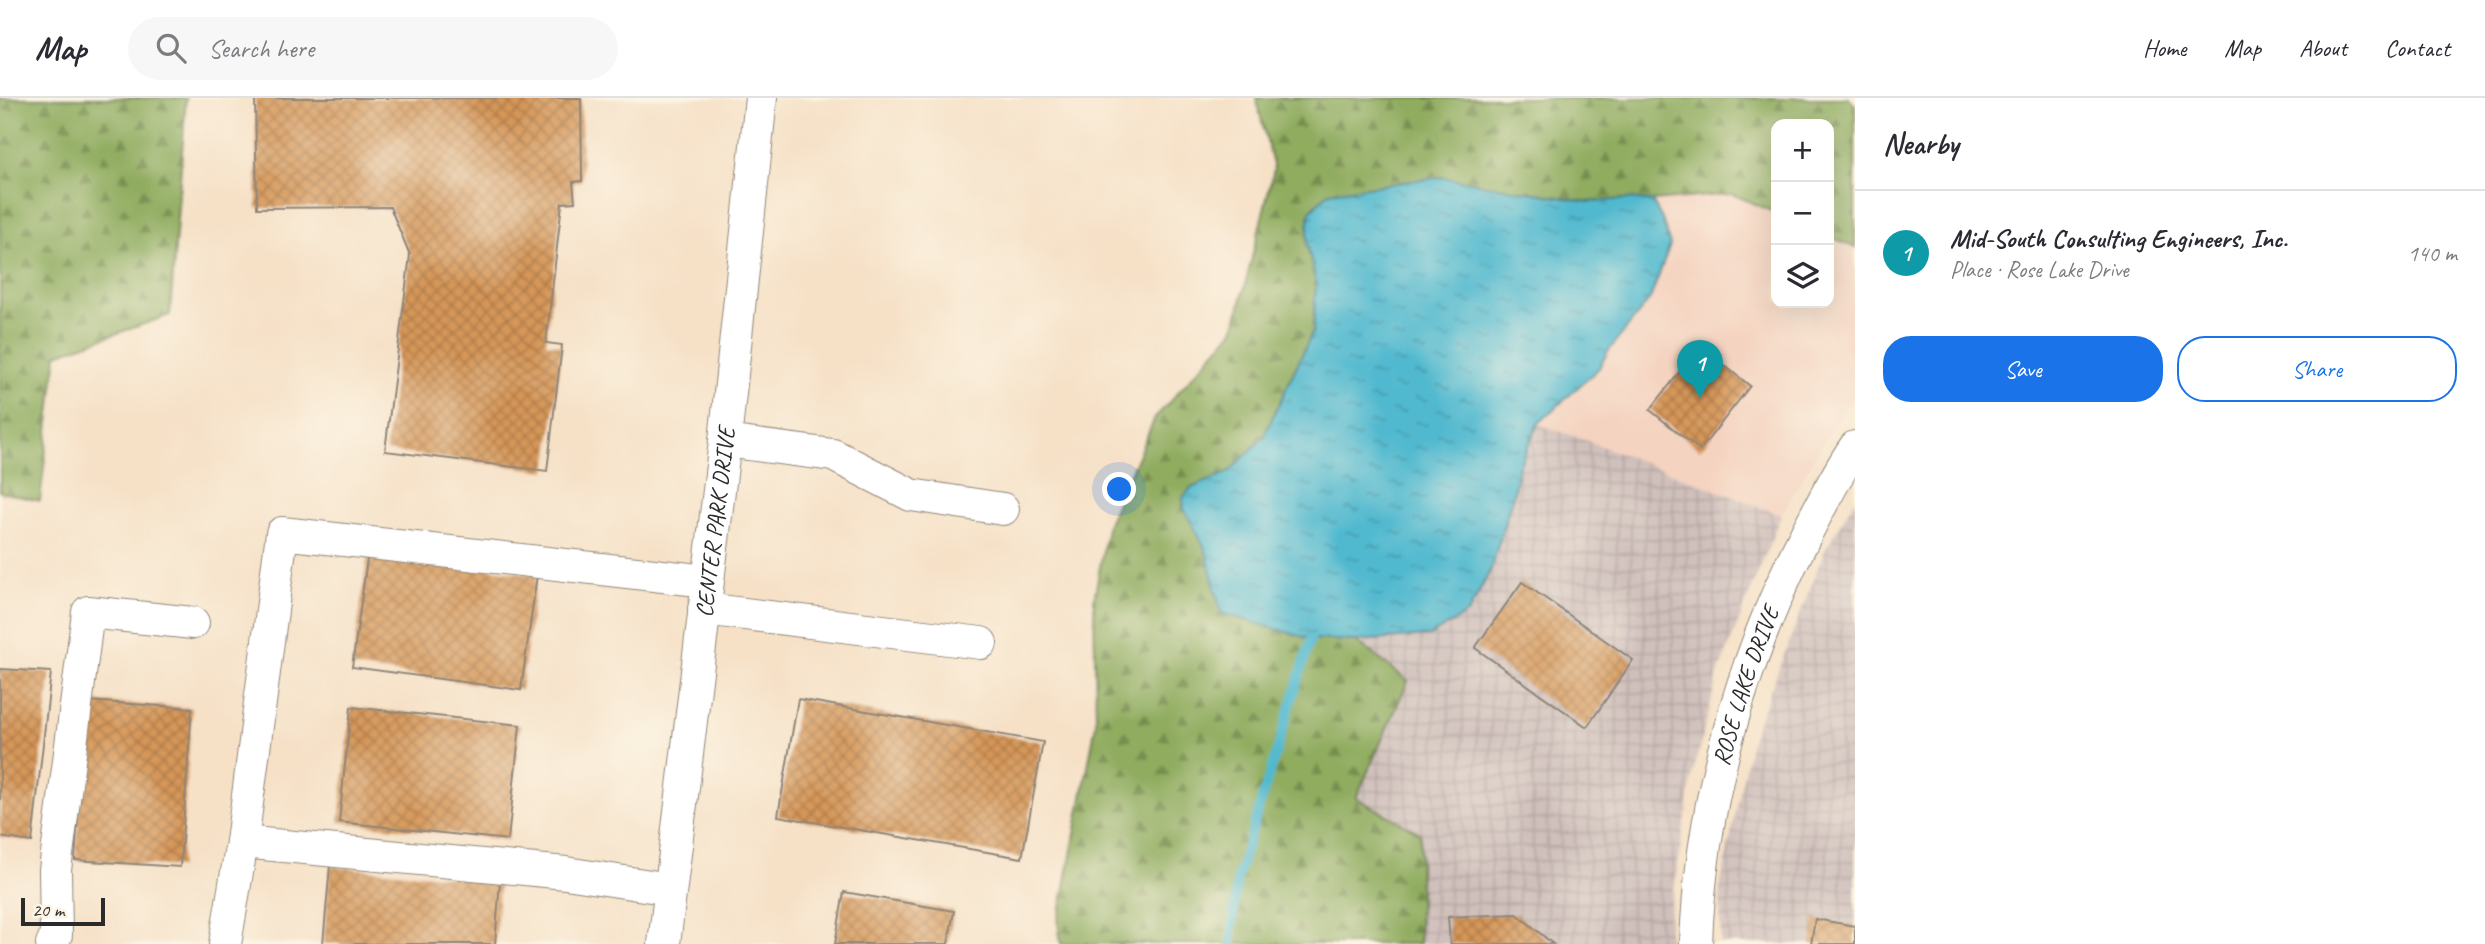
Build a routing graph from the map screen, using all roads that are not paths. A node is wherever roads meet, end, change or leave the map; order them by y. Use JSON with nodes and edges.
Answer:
{"nodes":[{"id":1,"x":761,"y":98,"type":"edge"},
{"id":2,"x":724,"y":441,"type":"junction"},
{"id":3,"x":1855,"y":447,"type":"edge"},
{"id":4,"x":1003,"y":509,"type":"dead end"},
{"id":5,"x":705,"y":595,"type":"junction"},
{"id":6,"x":193,"y":623,"type":"dead end"},
{"id":7,"x":981,"y":643,"type":"dead end"},
{"id":8,"x":242,"y":842,"type":"junction"},
{"id":9,"x":670,"y":890,"type":"junction"},
{"id":10,"x":52,"y":944,"type":"edge"},
{"id":11,"x":225,"y":944,"type":"edge"},
{"id":12,"x":664,"y":944,"type":"edge"},
{"id":13,"x":1696,"y":944,"type":"edge"}],
"edges":[{"from":1,"to":2,"type":"street","name":"CENTER PARK DRIVE"},
{"from":2,"to":4,"type":"street"},
{"from":2,"to":5,"type":"street","name":"CENTER PARK DRIVE"},
{"from":3,"to":13,"type":"street","name":"ROSE LAKE DRIVE"},
{"from":5,"to":7,"type":"street"},
{"from":5,"to":8,"type":"street"},
{"from":5,"to":9,"type":"street","name":"CENTER PARK DRIVE"},
{"from":6,"to":10,"type":"street"},
{"from":8,"to":9,"type":"street"},
{"from":8,"to":11,"type":"street"},
{"from":9,"to":12,"type":"street","name":"CENTER PARK DRIVE"}]}
